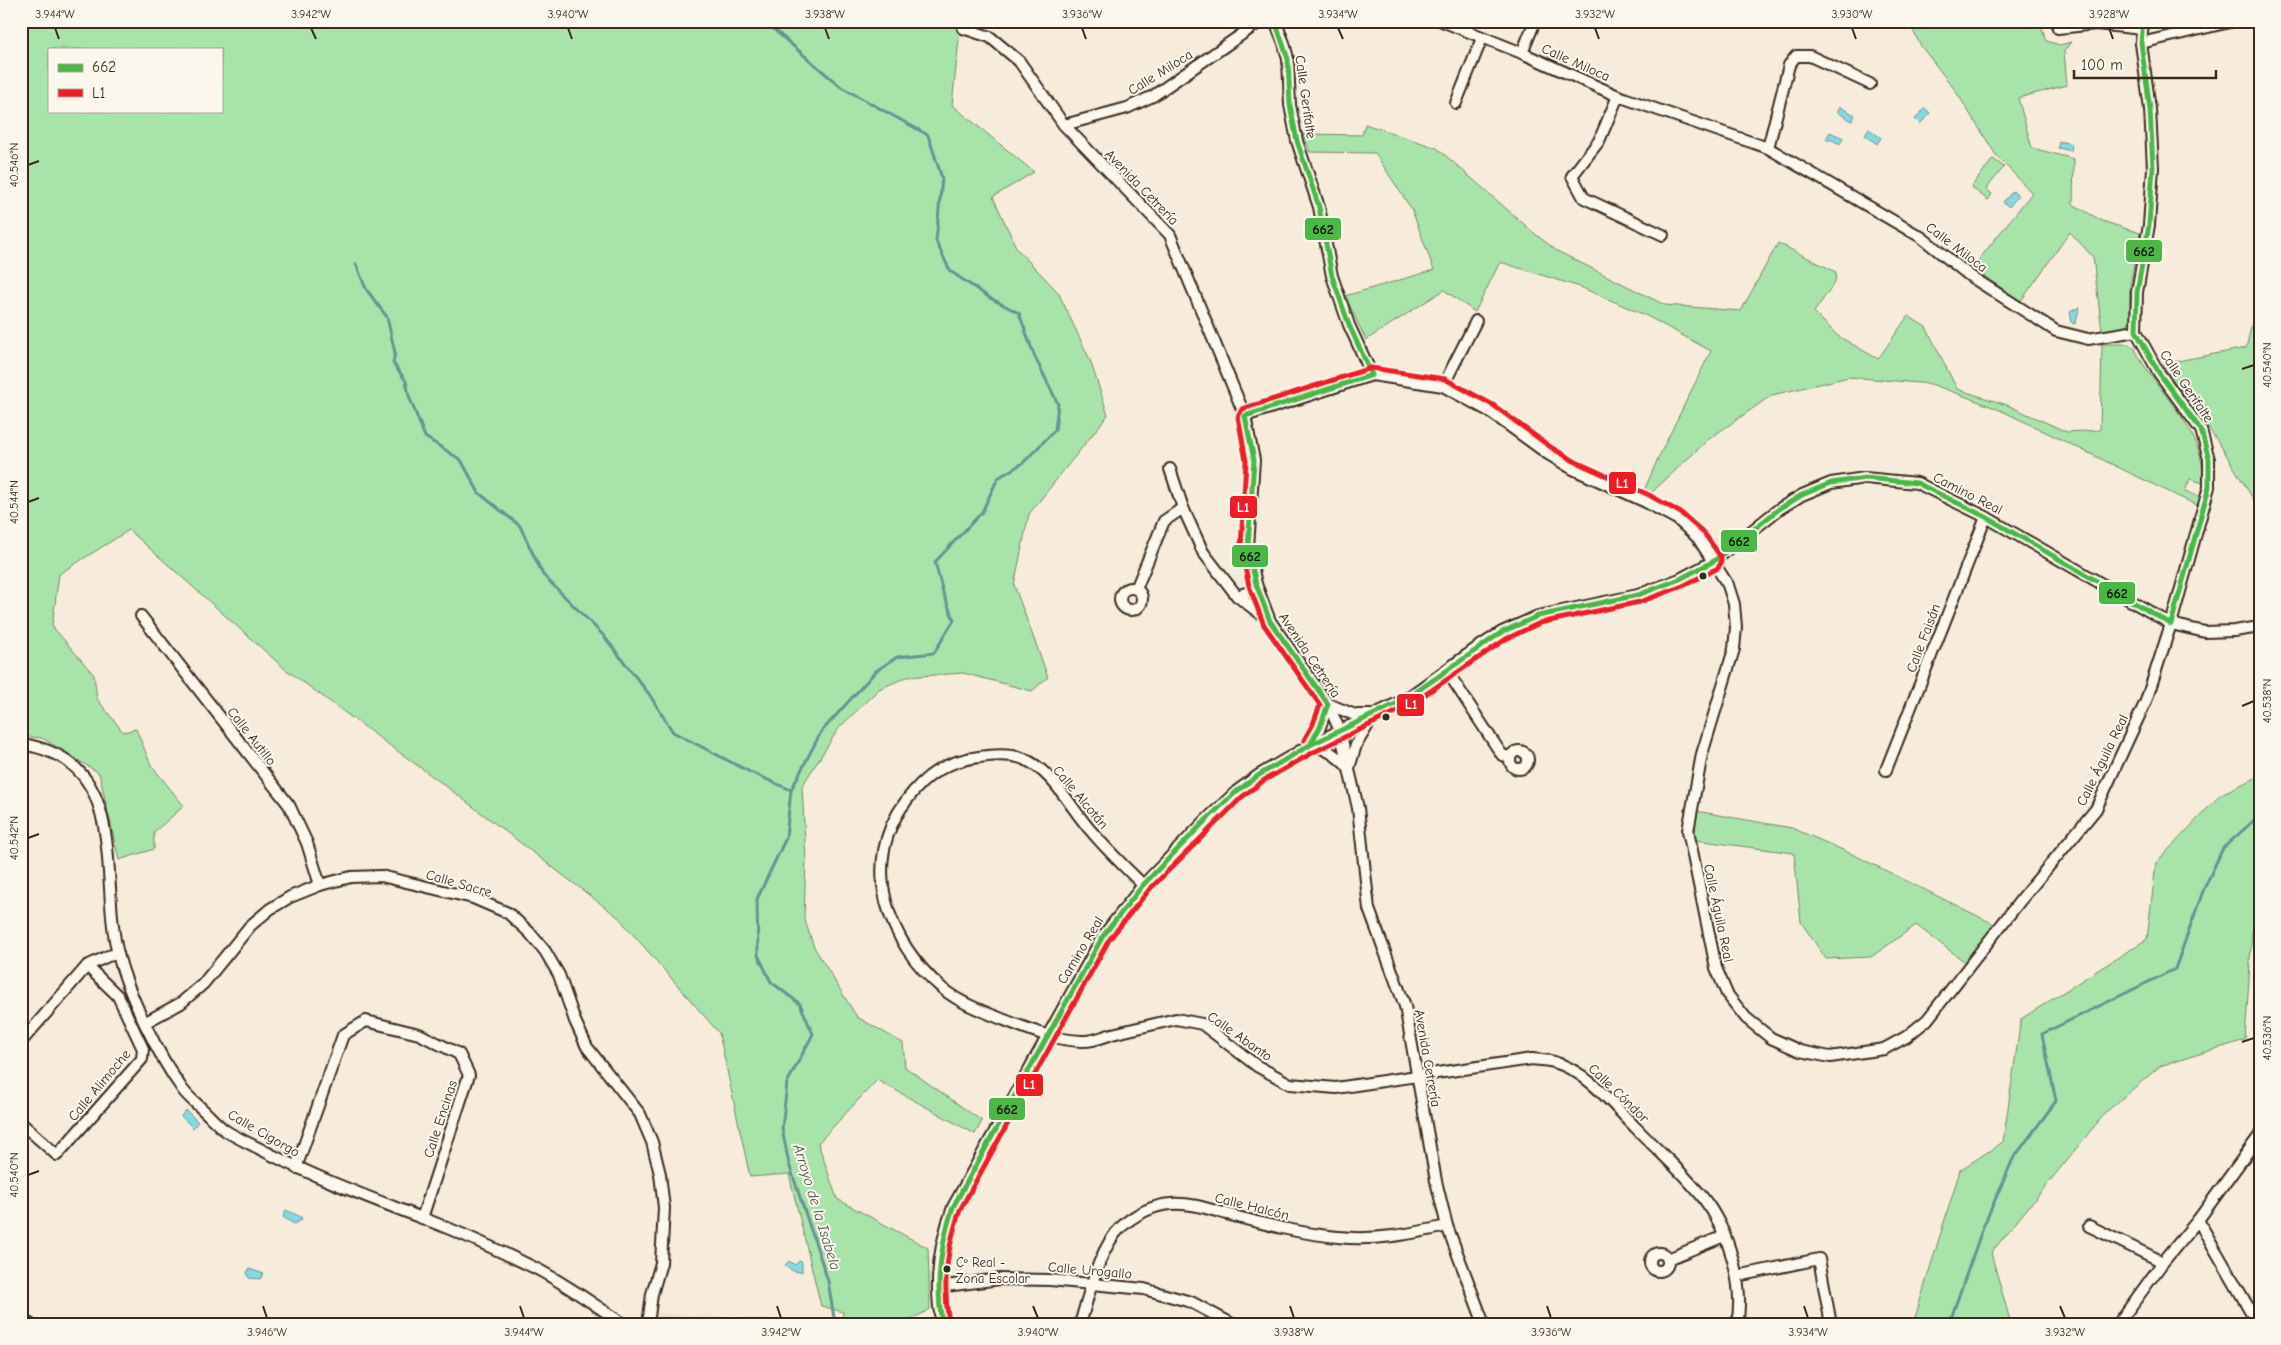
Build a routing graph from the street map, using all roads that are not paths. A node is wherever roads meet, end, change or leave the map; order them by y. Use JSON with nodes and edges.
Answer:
{"nodes":[{"id":1,"x":1260,"y":21,"type":"edge"},
{"id":2,"x":1275,"y":21,"type":"edge"},
{"id":3,"x":1442,"y":21,"type":"edge"},
{"id":4,"x":1535,"y":21,"type":"edge"},
{"id":5,"x":2234,"y":21,"type":"edge"},
{"id":6,"x":2142,"y":25,"type":"edge"},
{"id":7,"x":963,"y":28,"type":"dead end"},
{"id":8,"x":2058,"y":28,"type":"dead end"},
{"id":9,"x":1482,"y":38,"type":"junction"},
{"id":10,"x":2141,"y":42,"type":"junction"},
{"id":11,"x":1522,"y":53,"type":"junction"},
{"id":12,"x":1870,"y":84,"type":"dead end"},
{"id":13,"x":1618,"y":96,"type":"junction"},
{"id":14,"x":1456,"y":103,"type":"dead end"},
{"id":15,"x":1064,"y":125,"type":"junction"},
{"id":16,"x":1768,"y":148,"type":"junction"},
{"id":17,"x":1663,"y":235,"type":"dead end"},
{"id":18,"x":1476,"y":321,"type":"dead end"},
{"id":19,"x":2136,"y":331,"type":"junction"},
{"id":20,"x":1372,"y":376,"type":"junction"},
{"id":21,"x":1443,"y":386,"type":"junction"},
{"id":22,"x":1245,"y":416,"type":"junction"},
{"id":23,"x":1170,"y":470,"type":"dead end"},
{"id":24,"x":1183,"y":508,"type":"junction"},
{"id":25,"x":1986,"y":517,"type":"junction"},
{"id":26,"x":1714,"y":561,"type":"junction"},
{"id":27,"x":1256,"y":584,"type":"junction"},
{"id":28,"x":1136,"y":589,"type":"dead end"},
{"id":29,"x":1238,"y":596,"type":"junction"},
{"id":30,"x":140,"y":616,"type":"dead end"},
{"id":31,"x":1270,"y":621,"type":"junction"},
{"id":32,"x":2171,"y":624,"type":"junction"},
{"id":33,"x":2260,"y":627,"type":"edge"},
{"id":34,"x":1447,"y":671,"type":"junction"},
{"id":35,"x":1328,"y":704,"type":"junction"},
{"id":36,"x":1374,"y":715,"type":"junction"},
{"id":37,"x":1340,"y":731,"type":"junction"},
{"id":38,"x":21,"y":744,"type":"edge"},
{"id":39,"x":1310,"y":745,"type":"junction"},
{"id":40,"x":1510,"y":757,"type":"dead end"},
{"id":41,"x":1349,"y":768,"type":"junction"},
{"id":42,"x":1886,"y":770,"type":"dead end"},
{"id":43,"x":320,"y":885,"type":"junction"},
{"id":44,"x":1144,"y":885,"type":"junction"},
{"id":45,"x":118,"y":954,"type":"junction"},
{"id":46,"x":87,"y":966,"type":"junction"},
{"id":47,"x":146,"y":1022,"type":"junction"},
{"id":48,"x":1046,"y":1037,"type":"junction"},
{"id":49,"x":21,"y":1042,"type":"edge"},
{"id":50,"x":1418,"y":1076,"type":"junction"},
{"id":51,"x":21,"y":1123,"type":"edge"},
{"id":52,"x":2260,"y":1135,"type":"edge"},
{"id":53,"x":296,"y":1168,"type":"junction"},
{"id":54,"x":422,"y":1218,"type":"junction"},
{"id":55,"x":2198,"y":1220,"type":"junction"},
{"id":56,"x":1446,"y":1226,"type":"junction"},
{"id":57,"x":2090,"y":1226,"type":"dead end"},
{"id":58,"x":1724,"y":1236,"type":"junction"},
{"id":59,"x":1668,"y":1259,"type":"dead end"},
{"id":60,"x":2163,"y":1262,"type":"junction"},
{"id":61,"x":1737,"y":1276,"type":"junction"},
{"id":62,"x":1092,"y":1284,"type":"junction"},
{"id":63,"x":938,"y":1287,"type":"junction"},
{"id":64,"x":21,"y":1320,"type":"edge"},
{"id":65,"x":30,"y":1324,"type":"edge"},
{"id":66,"x":624,"y":1324,"type":"edge"},
{"id":67,"x":648,"y":1324,"type":"edge"},
{"id":68,"x":942,"y":1324,"type":"edge"},
{"id":69,"x":1080,"y":1324,"type":"edge"},
{"id":70,"x":1232,"y":1324,"type":"edge"},
{"id":71,"x":1484,"y":1324,"type":"edge"},
{"id":72,"x":1737,"y":1324,"type":"edge"},
{"id":73,"x":1828,"y":1324,"type":"edge"},
{"id":74,"x":2118,"y":1324,"type":"edge"},
{"id":75,"x":2258,"y":1324,"type":"edge"}],
"edges":[{"from":1,"to":15,"type":"street","name":"Calle Miloca"},
{"from":2,"to":20,"type":"street","name":"Calle Gerifalte"},
{"from":3,"to":9,"type":"street","name":"Calle Miloca"},
{"from":4,"to":11,"type":"street","name":"Calle Miloca"},
{"from":5,"to":10,"type":"street"},
{"from":6,"to":8,"type":"street"},
{"from":6,"to":10,"type":"street"},
{"from":7,"to":15,"type":"street","name":"Avenida Cetrería"},
{"from":9,"to":11,"type":"street","name":"Calle Miloca"},
{"from":9,"to":14,"type":"street"},
{"from":10,"to":19,"type":"street"},
{"from":11,"to":13,"type":"street","name":"Calle Miloca"},
{"from":12,"to":16,"type":"street"},
{"from":13,"to":16,"type":"street","name":"Calle Miloca"},
{"from":13,"to":17,"type":"street","name":"Calle Miloca"},
{"from":15,"to":22,"type":"street","name":"Avenida Cetrería"},
{"from":16,"to":19,"type":"street","name":"Calle Miloca"},
{"from":18,"to":21,"type":"street"},
{"from":19,"to":32,"type":"street","name":"Calle Gerifalte"},
{"from":20,"to":21,"type":"street","name":"Calle Águila Real"},
{"from":20,"to":22,"type":"street","name":"Calle Águila Real"},
{"from":21,"to":26,"type":"street","name":"Calle Águila Real"},
{"from":22,"to":27,"type":"street","name":"Avenida Cetrería"},
{"from":23,"to":24,"type":"street"},
{"from":24,"to":28,"type":"street"},
{"from":24,"to":29,"type":"street"},
{"from":25,"to":26,"type":"street","name":"Camino Real"},
{"from":25,"to":32,"type":"street","name":"Camino Real"},
{"from":25,"to":42,"type":"street","name":"Calle Faisán"},
{"from":26,"to":32,"type":"street","name":"Calle Águila Real"},
{"from":26,"to":34,"type":"street","name":"Camino Real"},
{"from":27,"to":29,"type":"street"},
{"from":27,"to":31,"type":"street","name":"Avenida Cetrería"},
{"from":29,"to":31,"type":"street"},
{"from":30,"to":43,"type":"street","name":"Calle Autillo"},
{"from":31,"to":35,"type":"street","name":"Avenida Cetrería"},
{"from":32,"to":33,"type":"street","name":"Camino Real"},
{"from":34,"to":36,"type":"street","name":"Camino Real"},
{"from":34,"to":40,"type":"street"},
{"from":35,"to":36,"type":"street"},
{"from":35,"to":37,"type":"street","name":"Avenida Cetrería"},
{"from":35,"to":39,"type":"street"},
{"from":36,"to":37,"type":"street","name":"Camino Real"},
{"from":36,"to":41,"type":"street"},
{"from":37,"to":39,"type":"street","name":"Camino Real"},
{"from":37,"to":41,"type":"street","name":"Avenida Cetrería"},
{"from":38,"to":45,"type":"street","name":"Calle Cigorgo"},
{"from":39,"to":41,"type":"street"},
{"from":39,"to":44,"type":"street","name":"Camino Real"},
{"from":41,"to":50,"type":"street","name":"Avenida Cetrería"},
{"from":43,"to":47,"type":"street","name":"Calle Sacre"},
{"from":43,"to":67,"type":"street","name":"Calle Sacre"},
{"from":44,"to":48,"type":"street","name":"Camino Real"},
{"from":44,"to":48,"type":"street","name":"Calle Alcotán"},
{"from":45,"to":46,"type":"street"},
{"from":45,"to":47,"type":"street","name":"Calle Cigorgo"},
{"from":46,"to":49,"type":"street"},
{"from":46,"to":51,"type":"street","name":"Calle Alimoche"},
{"from":47,"to":53,"type":"street","name":"Calle Cigorgo"},
{"from":48,"to":50,"type":"street","name":"Calle Abanto"},
{"from":48,"to":63,"type":"street","name":"Camino Real"},
{"from":50,"to":56,"type":"street","name":"Avenida Cetrería"},
{"from":50,"to":58,"type":"street","name":"Calle Cóndor"},
{"from":52,"to":55,"type":"street"},
{"from":53,"to":54,"type":"street","name":"Calle Cigorgo"},
{"from":53,"to":54,"type":"street","name":"Calle Encinas"},
{"from":54,"to":66,"type":"street","name":"Calle Cigorgo"},
{"from":55,"to":60,"type":"street"},
{"from":55,"to":75,"type":"street"},
{"from":56,"to":62,"type":"street","name":"Calle Halcón"},
{"from":56,"to":71,"type":"street","name":"Avenida Cetrería"},
{"from":57,"to":60,"type":"street"},
{"from":58,"to":59,"type":"street"},
{"from":58,"to":61,"type":"street","name":"Calle Cóndor"},
{"from":60,"to":74,"type":"street"},
{"from":61,"to":72,"type":"street","name":"Calle Cóndor"},
{"from":61,"to":73,"type":"street"},
{"from":62,"to":63,"type":"street","name":"Calle Urogallo"},
{"from":62,"to":69,"type":"street","name":"Calle Halcón"},
{"from":62,"to":70,"type":"street","name":"Calle Urogallo"},
{"from":63,"to":68,"type":"street","name":"Camino Real"},
{"from":64,"to":65,"type":"street"}]}
